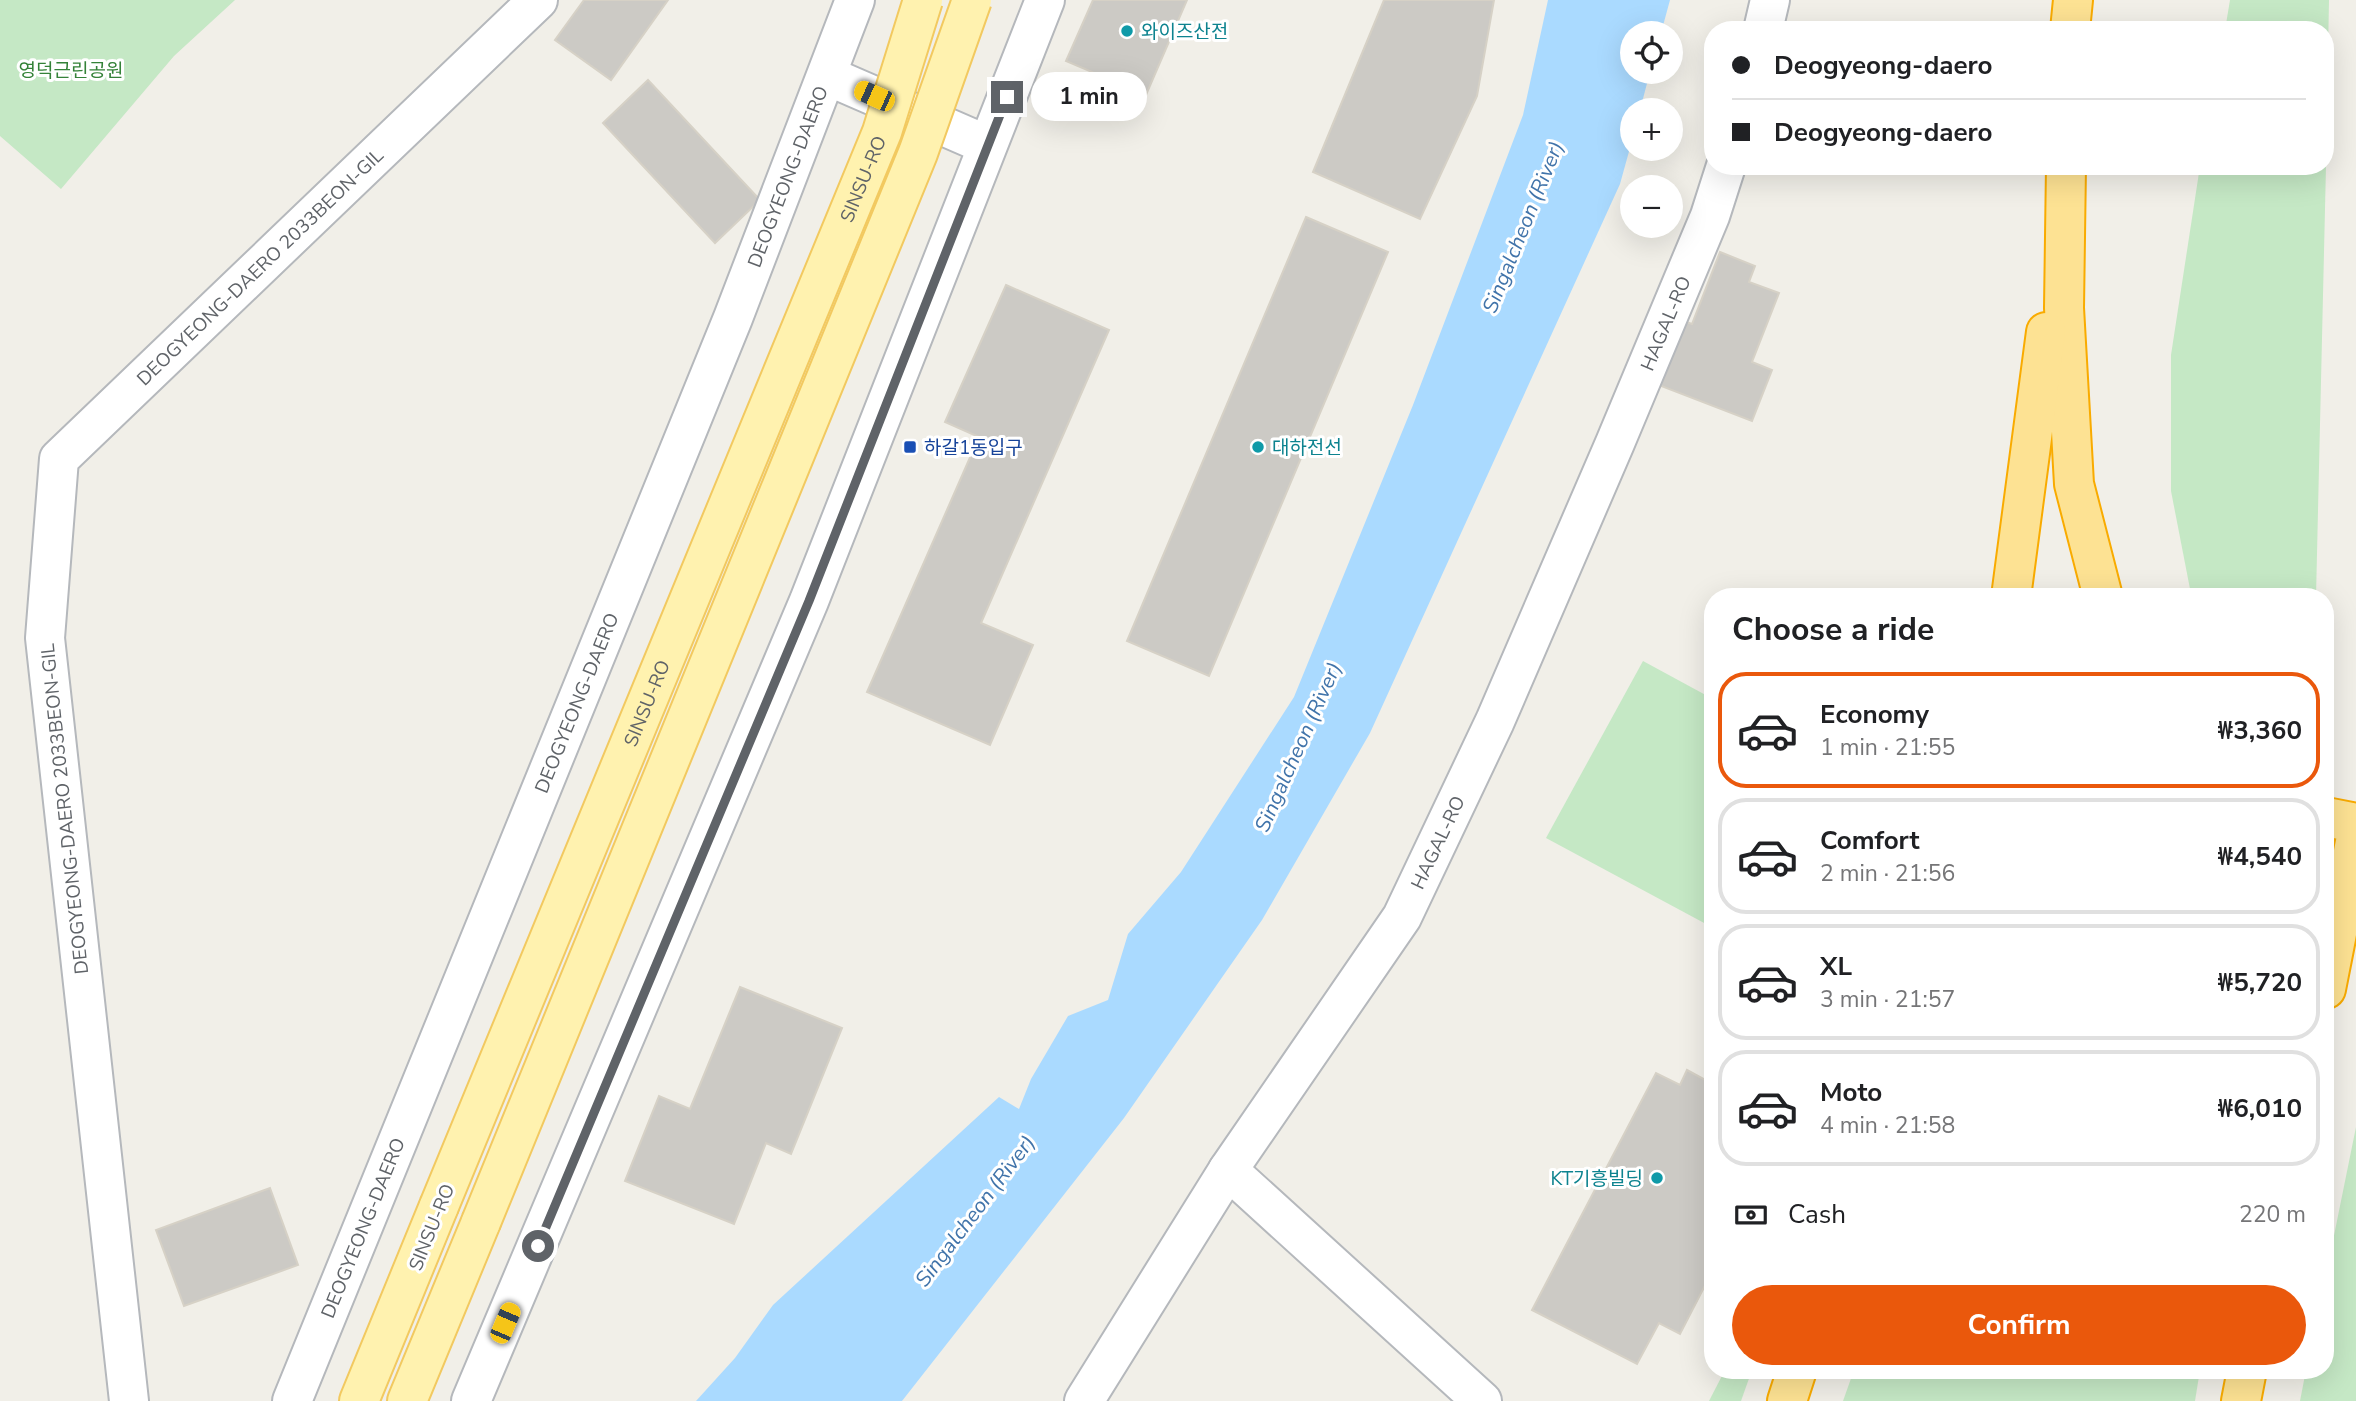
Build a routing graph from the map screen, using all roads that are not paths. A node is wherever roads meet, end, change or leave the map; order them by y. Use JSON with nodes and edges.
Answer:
{"nodes":[{"id":1,"x":538,"y":0,"type":"edge"},
{"id":2,"x":855,"y":0,"type":"edge"},
{"id":3,"x":923,"y":0,"type":"edge"},
{"id":4,"x":972,"y":0,"type":"edge"},
{"id":5,"x":1045,"y":0,"type":"edge"},
{"id":6,"x":1770,"y":0,"type":"edge"},
{"id":7,"x":2073,"y":0,"type":"edge"},
{"id":8,"x":1765,"y":21,"type":"edge"},
{"id":9,"x":2071,"y":21,"type":"edge"},
{"id":10,"x":828,"y":76,"type":"junction"},
{"id":11,"x":987,"y":145,"type":"junction"},
{"id":12,"x":1723,"y":175,"type":"edge"},
{"id":13,"x":2058,"y":175,"type":"edge"},
{"id":14,"x":2066,"y":175,"type":"edge"},
{"id":15,"x":2012,"y":588,"type":"edge"},
{"id":16,"x":2100,"y":588,"type":"edge"},
{"id":17,"x":2334,"y":819,"type":"edge"},
{"id":18,"x":2356,"y":823,"type":"edge"},
{"id":19,"x":2356,"y":837,"type":"edge"},
{"id":20,"x":2334,"y":948,"type":"edge"},
{"id":21,"x":1227,"y":1170,"type":"junction"},
{"id":22,"x":1794,"y":1379,"type":"edge"},
{"id":23,"x":2245,"y":1379,"type":"edge"},
{"id":24,"x":130,"y":1401,"type":"edge"},
{"id":25,"x":292,"y":1401,"type":"edge"},
{"id":26,"x":359,"y":1401,"type":"edge"},
{"id":27,"x":407,"y":1401,"type":"edge"},
{"id":28,"x":471,"y":1401,"type":"edge"},
{"id":29,"x":1084,"y":1401,"type":"edge"},
{"id":30,"x":1482,"y":1401,"type":"edge"},
{"id":31,"x":1787,"y":1401,"type":"edge"},
{"id":32,"x":2241,"y":1401,"type":"edge"}],
"edges":[{"from":1,"to":24,"type":"street","name":"DEOGYEONG-DAERO 2033BEON-GIL"},
{"from":2,"to":10,"type":"street","name":"DEOGYEONG-DAERO"},
{"from":3,"to":26,"type":"main road","name":"SINSU-RO","bridge":true},
{"from":4,"to":27,"type":"main road","bridge":true},
{"from":5,"to":11,"type":"street"},
{"from":6,"to":8,"type":"street"},
{"from":7,"to":9,"type":"highway"},
{"from":10,"to":11,"type":"street"},
{"from":10,"to":25,"type":"street","name":"DEOGYEONG-DAERO"},
{"from":11,"to":28,"type":"street"},
{"from":12,"to":21,"type":"street","name":"HAGAL-RO"},
{"from":13,"to":15,"type":"highway"},
{"from":14,"to":16,"type":"highway"},
{"from":17,"to":18,"type":"highway"},
{"from":19,"to":20,"type":"highway"},
{"from":21,"to":29,"type":"street","name":"HAGAL-RO"},
{"from":21,"to":30,"type":"street"},
{"from":22,"to":31,"type":"highway"},
{"from":23,"to":32,"type":"highway"}]}
